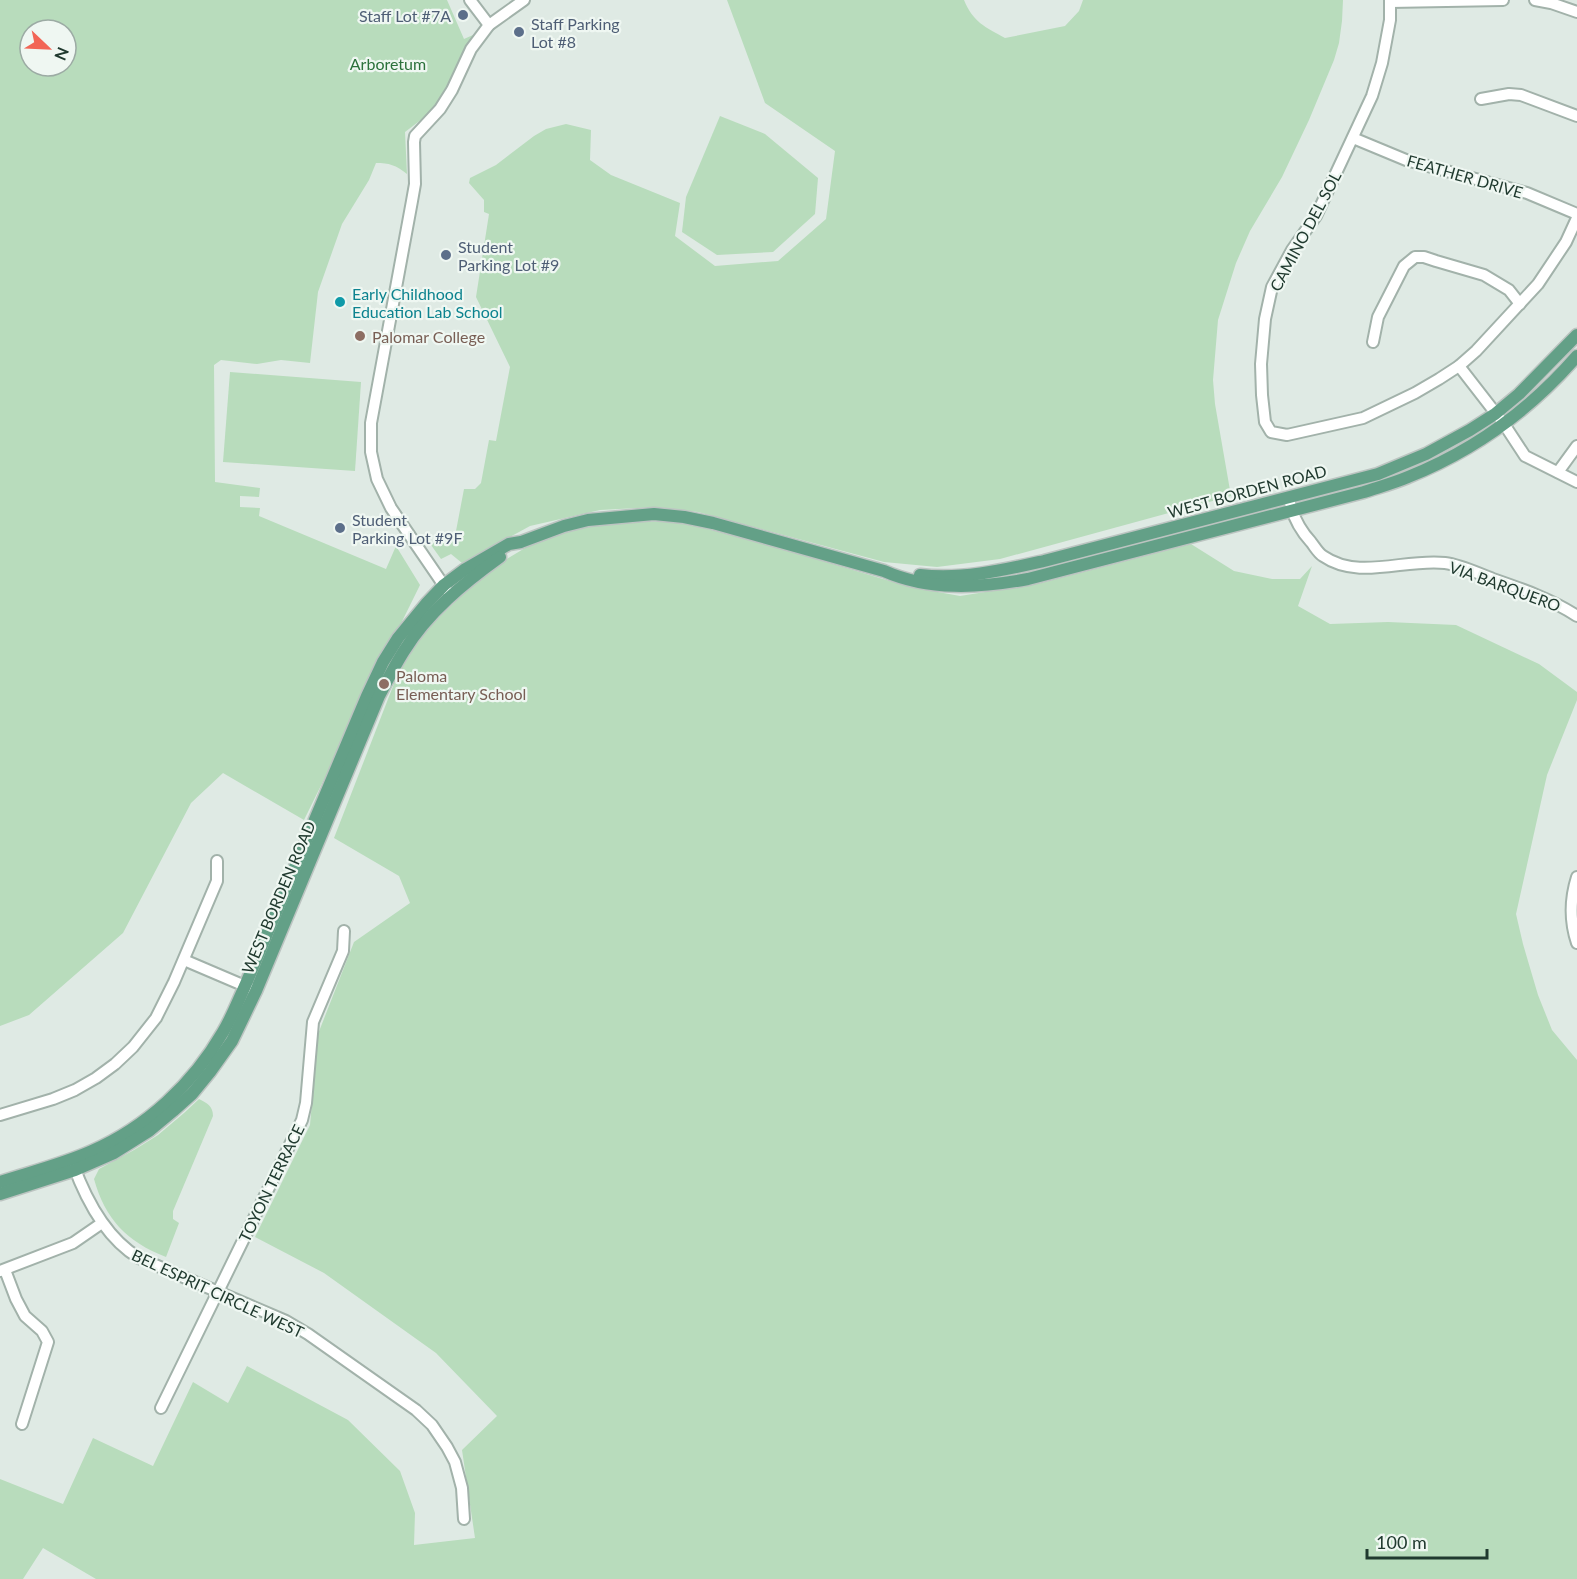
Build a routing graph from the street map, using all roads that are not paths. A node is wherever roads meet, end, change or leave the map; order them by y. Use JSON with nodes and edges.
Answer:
{"nodes":[{"id":1,"x":470,"y":0,"type":"edge"},
{"id":2,"x":524,"y":0,"type":"edge"},
{"id":3,"x":1503,"y":0,"type":"edge"},
{"id":4,"x":1535,"y":0,"type":"edge"},
{"id":5,"x":1390,"y":1,"type":"edge"},
{"id":6,"x":1577,"y":12,"type":"edge"},
{"id":7,"x":489,"y":25,"type":"junction"},
{"id":8,"x":1481,"y":99,"type":"dead end"},
{"id":9,"x":1577,"y":116,"type":"edge"},
{"id":10,"x":1353,"y":138,"type":"junction"},
{"id":11,"x":1577,"y":216,"type":"edge"},
{"id":12,"x":1520,"y":304,"type":"junction"},
{"id":13,"x":1577,"y":335,"type":"edge"},
{"id":14,"x":1373,"y":342,"type":"dead end"},
{"id":15,"x":1577,"y":356,"type":"edge"},
{"id":16,"x":1459,"y":366,"type":"junction"},
{"id":17,"x":1496,"y":414,"type":"junction"},
{"id":18,"x":1504,"y":424,"type":"junction"},
{"id":19,"x":1577,"y":446,"type":"edge"},
{"id":20,"x":1558,"y":472,"type":"junction"},
{"id":21,"x":1577,"y":482,"type":"edge"},
{"id":22,"x":1289,"y":498,"type":"junction"},
{"id":23,"x":1291,"y":511,"type":"junction"},
{"id":24,"x":884,"y":571,"type":"junction"},
{"id":25,"x":447,"y":590,"type":"junction"},
{"id":26,"x":1577,"y":616,"type":"edge"},
{"id":27,"x":217,"y":861,"type":"dead end"},
{"id":28,"x":1577,"y":877,"type":"edge"},
{"id":29,"x":344,"y":931,"type":"dead end"},
{"id":30,"x":1577,"y":943,"type":"edge"},
{"id":31,"x":184,"y":960,"type":"junction"},
{"id":32,"x":251,"y":988,"type":"junction"},
{"id":33,"x":0,"y":1116,"type":"edge"},
{"id":34,"x":73,"y":1165,"type":"junction"},
{"id":35,"x":0,"y":1182,"type":"edge"},
{"id":36,"x":0,"y":1194,"type":"edge"},
{"id":37,"x":102,"y":1223,"type":"junction"},
{"id":38,"x":2,"y":1270,"type":"edge"},
{"id":39,"x":218,"y":1292,"type":"junction"},
{"id":40,"x":161,"y":1408,"type":"dead end"},
{"id":41,"x":22,"y":1424,"type":"dead end"},
{"id":42,"x":464,"y":1519,"type":"dead end"}],
"edges":[{"from":1,"to":7,"type":"street"},
{"from":2,"to":7,"type":"street"},
{"from":3,"to":5,"type":"street"},
{"from":4,"to":6,"type":"street"},
{"from":5,"to":10,"type":"street","name":"CAMINO DEL SOL"},
{"from":7,"to":25,"type":"street"},
{"from":8,"to":9,"type":"street"},
{"from":10,"to":11,"type":"street","name":"FEATHER DRIVE"},
{"from":10,"to":16,"type":"street","name":"CAMINO DEL SOL"},
{"from":11,"to":12,"type":"street"},
{"from":12,"to":14,"type":"street"},
{"from":12,"to":16,"type":"street"},
{"from":13,"to":17,"type":"main road","name":"WEST BORDEN ROAD"},
{"from":15,"to":18,"type":"main road","name":"WEST BORDEN ROAD"},
{"from":16,"to":17,"type":"street"},
{"from":17,"to":18,"type":"street"},
{"from":17,"to":22,"type":"main road","name":"WEST BORDEN ROAD"},
{"from":18,"to":20,"type":"street"},
{"from":18,"to":23,"type":"main road","name":"WEST BORDEN ROAD"},
{"from":19,"to":20,"type":"street"},
{"from":20,"to":21,"type":"street"},
{"from":22,"to":23,"type":"street","name":"VIA BARQUERO"},
{"from":22,"to":24,"type":"main road","name":"WEST BORDEN ROAD"},
{"from":23,"to":24,"type":"main road","name":"WEST BORDEN ROAD"},
{"from":23,"to":26,"type":"street","name":"VIA BARQUERO"},
{"from":24,"to":25,"type":"main road","name":"WEST BORDEN ROAD"},
{"from":25,"to":32,"type":"main road","name":"WEST BORDEN ROAD"},
{"from":27,"to":31,"type":"street"},
{"from":28,"to":30,"type":"street"},
{"from":29,"to":39,"type":"street","name":"TOYON TERRACE"},
{"from":31,"to":32,"type":"street"},
{"from":31,"to":33,"type":"street"},
{"from":32,"to":34,"type":"main road","name":"WEST BORDEN ROAD"},
{"from":34,"to":35,"type":"main road","name":"WEST BORDEN ROAD"},
{"from":34,"to":36,"type":"main road","name":"WEST BORDEN ROAD"},
{"from":34,"to":37,"type":"street","name":"BEL ESPRIT CIRCLE WEST"},
{"from":37,"to":38,"type":"street"},
{"from":37,"to":39,"type":"street","name":"BEL ESPRIT CIRCLE WEST"},
{"from":38,"to":41,"type":"street"},
{"from":39,"to":40,"type":"street","name":"TOYON TERRACE"},
{"from":39,"to":42,"type":"street","name":"BEL ESPRIT CIRCLE WEST"}]}
